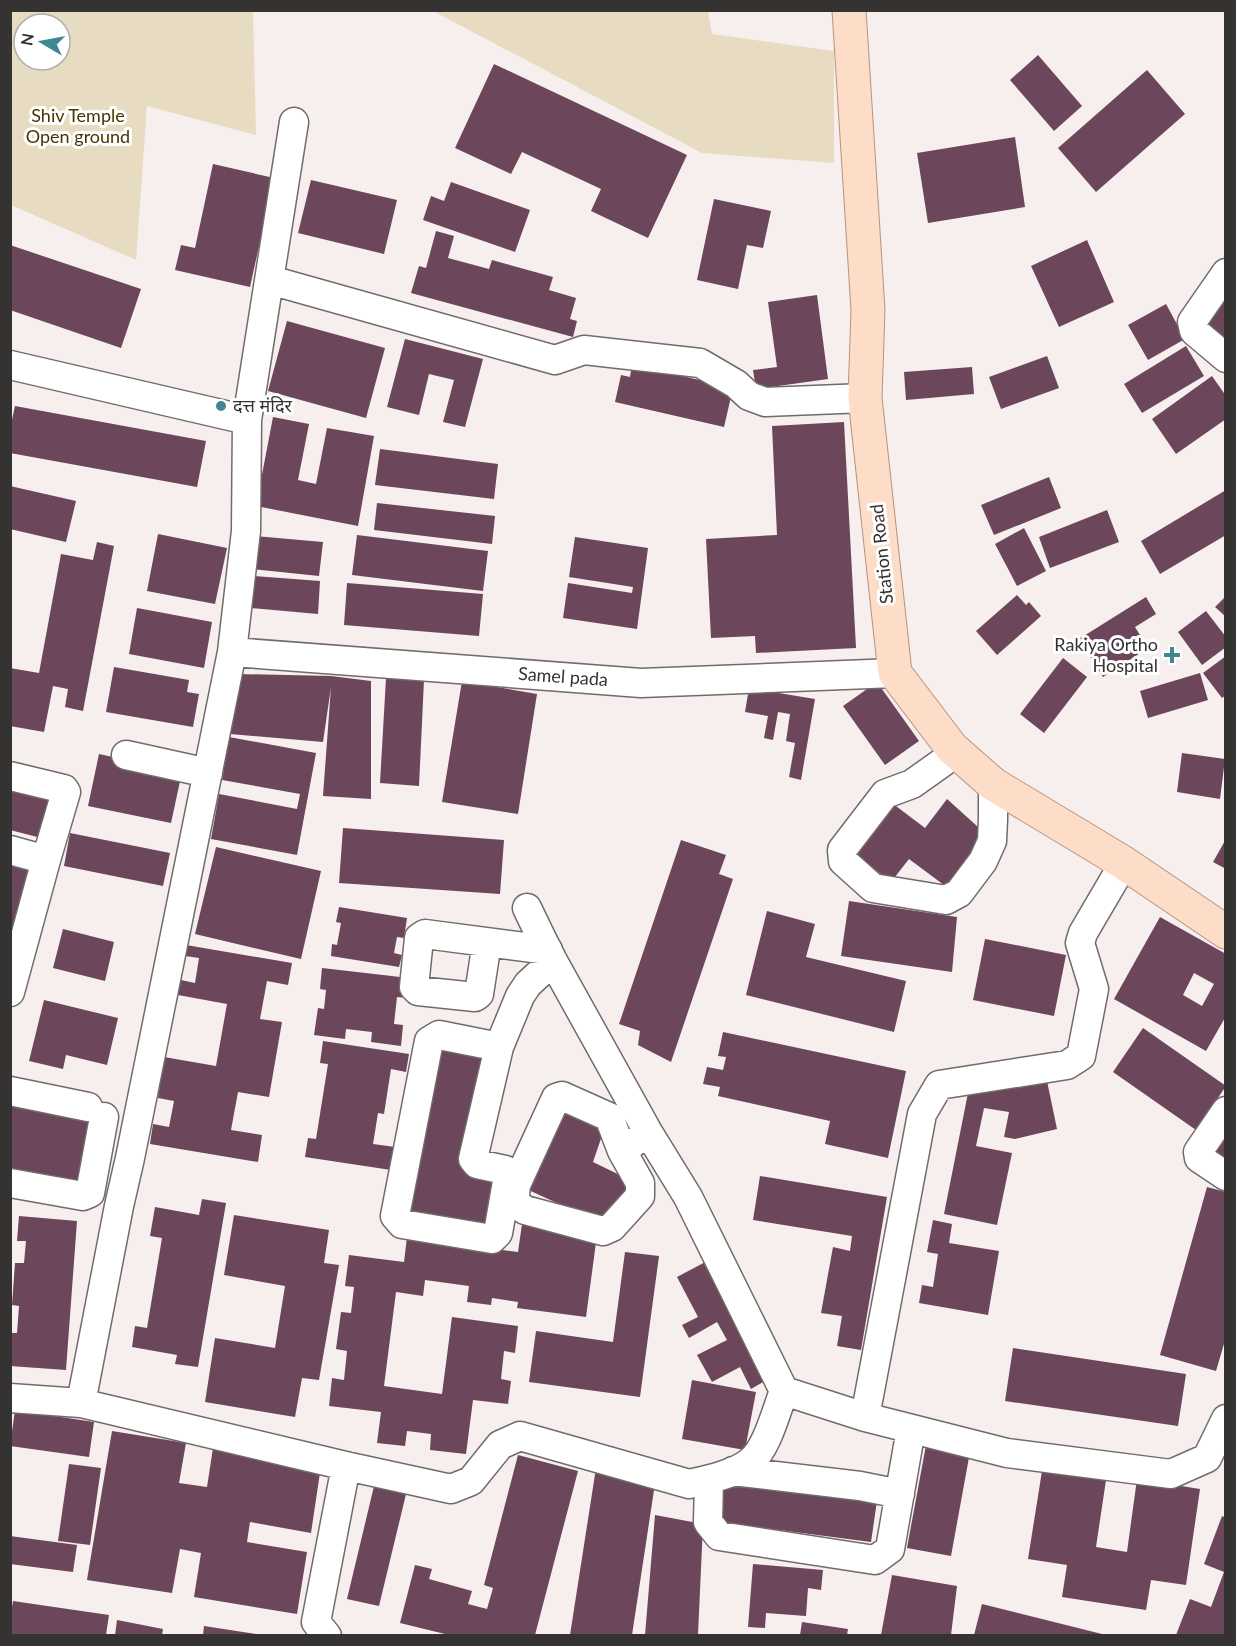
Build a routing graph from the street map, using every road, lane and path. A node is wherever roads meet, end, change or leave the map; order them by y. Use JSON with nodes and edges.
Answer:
{"nodes":[{"id":1,"x":849,"y":10,"type":"edge"},
{"id":2,"x":294,"y":122,"type":"dead end"},
{"id":3,"x":1226,"y":273,"type":"edge"},
{"id":4,"x":270,"y":280,"type":"junction"},
{"id":5,"x":1226,"y":358,"type":"edge"},
{"id":6,"x":10,"y":365,"type":"edge"},
{"id":7,"x":865,"y":398,"type":"junction"},
{"id":8,"x":246,"y":420,"type":"junction"},
{"id":9,"x":232,"y":652,"type":"junction"},
{"id":10,"x":895,"y":673,"type":"junction"},
{"id":11,"x":955,"y":750,"type":"junction"},
{"id":12,"x":126,"y":755,"type":"dead end"},
{"id":13,"x":199,"y":771,"type":"junction"},
{"id":14,"x":10,"y":776,"type":"edge"},
{"id":15,"x":993,"y":784,"type":"junction"},
{"id":16,"x":180,"y":823,"type":"dead end"},
{"id":17,"x":10,"y":850,"type":"edge"},
{"id":18,"x":46,"y":860,"type":"junction"},
{"id":19,"x":1124,"y":863,"type":"junction"},
{"id":20,"x":527,"y":908,"type":"dead end"},
{"id":21,"x":1226,"y":932,"type":"edge"},
{"id":22,"x":487,"y":942,"type":"dead end"},
{"id":23,"x":551,"y":956,"type":"junction"},
{"id":24,"x":10,"y":992,"type":"edge"},
{"id":25,"x":499,"y":1047,"type":"junction"},
{"id":26,"x":10,"y":1091,"type":"edge"},
{"id":27,"x":1226,"y":1111,"type":"edge"},
{"id":28,"x":648,"y":1132,"type":"junction"},
{"id":29,"x":622,"y":1151,"type":"junction"},
{"id":30,"x":98,"y":1152,"type":"junction"},
{"id":31,"x":130,"y":1158,"type":"junction"},
{"id":32,"x":1226,"y":1176,"type":"edge"},
{"id":33,"x":10,"y":1183,"type":"edge"},
{"id":34,"x":10,"y":1198,"type":"edge"},
{"id":35,"x":118,"y":1212,"type":"junction"},
{"id":36,"x":784,"y":1391,"type":"junction"},
{"id":37,"x":10,"y":1398,"type":"edge"},
{"id":38,"x":81,"y":1403,"type":"junction"},
{"id":39,"x":865,"y":1417,"type":"junction"},
{"id":40,"x":1226,"y":1419,"type":"edge"},
{"id":41,"x":912,"y":1429,"type":"junction"},
{"id":42,"x":346,"y":1466,"type":"junction"},
{"id":43,"x":721,"y":1475,"type":"junction"},
{"id":44,"x":900,"y":1494,"type":"junction"},
{"id":45,"x":317,"y":1631,"type":"edge"}],
"edges":[{"from":1,"to":7,"type":"main road","name":"Station Road"},
{"from":2,"to":4,"type":"street"},
{"from":3,"to":5,"type":"street"},
{"from":4,"to":7,"type":"street"},
{"from":4,"to":8,"type":"street"},
{"from":6,"to":8,"type":"street"},
{"from":7,"to":10,"type":"main road","name":"Station Road"},
{"from":8,"to":9,"type":"street"},
{"from":9,"to":10,"type":"street","name":"Samel pada"},
{"from":9,"to":13,"type":"street"},
{"from":10,"to":11,"type":"main road"},
{"from":11,"to":15,"type":"main road"},
{"from":11,"to":15,"type":"street"},
{"from":12,"to":13,"type":"street"},
{"from":13,"to":16,"type":"street"},
{"from":13,"to":31,"type":"street"},
{"from":14,"to":18,"type":"street"},
{"from":15,"to":19,"type":"main road"},
{"from":17,"to":18,"type":"street"},
{"from":18,"to":24,"type":"street"},
{"from":19,"to":21,"type":"main road"},
{"from":19,"to":39,"type":"street"},
{"from":20,"to":23,"type":"street"},
{"from":22,"to":23,"type":"street"},
{"from":23,"to":25,"type":"street"},
{"from":23,"to":28,"type":"street"},
{"from":25,"to":25,"type":"street"},
{"from":26,"to":30,"type":"street"},
{"from":27,"to":32,"type":"street"},
{"from":28,"to":29,"type":"street"},
{"from":28,"to":36,"type":"street"},
{"from":29,"to":29,"type":"street"},
{"from":30,"to":31,"type":"street"},
{"from":30,"to":33,"type":"street"},
{"from":31,"to":35,"type":"street"},
{"from":34,"to":35,"type":"street"},
{"from":35,"to":38,"type":"street"},
{"from":36,"to":39,"type":"street"},
{"from":36,"to":43,"type":"street"},
{"from":37,"to":38,"type":"street"},
{"from":38,"to":42,"type":"street"},
{"from":39,"to":41,"type":"street"},
{"from":40,"to":41,"type":"street"},
{"from":41,"to":44,"type":"street"},
{"from":42,"to":43,"type":"street"},
{"from":42,"to":45,"type":"street"},
{"from":43,"to":44,"type":"street"},
{"from":43,"to":44,"type":"street"}]}
